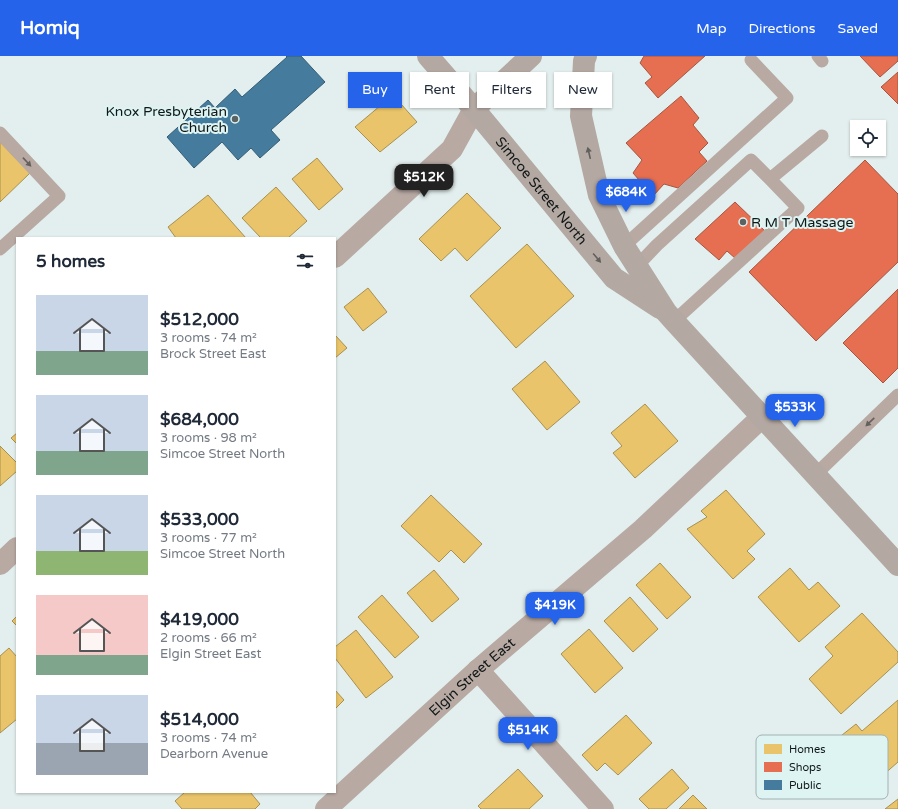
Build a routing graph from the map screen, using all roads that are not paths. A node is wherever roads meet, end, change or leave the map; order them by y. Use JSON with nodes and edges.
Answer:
{"nodes":[{"id":1,"x":428,"y":56,"type":"edge"},
{"id":2,"x":531,"y":56,"type":"edge"},
{"id":3,"x":586,"y":56,"type":"edge"},
{"id":4,"x":751,"y":60,"type":"dead end"},
{"id":5,"x":474,"y":109,"type":"junction"},
{"id":6,"x":0,"y":133,"type":"edge"},
{"id":7,"x":822,"y":136,"type":"dead end"},
{"id":8,"x":770,"y":179,"type":"junction"},
{"id":9,"x":624,"y":246,"type":"junction"},
{"id":10,"x":0,"y":249,"type":"edge"},
{"id":11,"x":336,"y":256,"type":"edge"},
{"id":12,"x":636,"y":266,"type":"junction"},
{"id":13,"x":670,"y":317,"type":"junction"},
{"id":14,"x":898,"y":395,"type":"edge"},
{"id":15,"x":762,"y":417,"type":"junction"},
{"id":16,"x":815,"y":475,"type":"junction"},
{"id":17,"x":16,"y":549,"type":"edge"},
{"id":18,"x":0,"y":564,"type":"edge"},
{"id":19,"x":898,"y":565,"type":"edge"},
{"id":20,"x":478,"y":670,"type":"junction"},
{"id":21,"x":326,"y":809,"type":"edge"},
{"id":22,"x":603,"y":809,"type":"edge"}],
"edges":[{"from":1,"to":5,"type":"main road","name":"Simcoe Street North"},
{"from":2,"to":5,"type":"main road"},
{"from":9,"to":3,"type":"main road","name":"Simcoe Street North","one_way":true},
{"from":4,"to":9,"type":"lane"},
{"from":5,"to":11,"type":"street"},
{"from":5,"to":13,"type":"main road","name":"Simcoe Street North","one_way":true},
{"from":6,"to":10,"type":"lane","one_way":true},
{"from":7,"to":8,"type":"lane"},
{"from":8,"to":12,"type":"lane"},
{"from":8,"to":13,"type":"lane"},
{"from":9,"to":12,"type":"main road","name":"Simcoe Street North"},
{"from":12,"to":13,"type":"main road","name":"Simcoe Street North"},
{"from":13,"to":15,"type":"main road","name":"Simcoe Street North"},
{"from":14,"to":16,"type":"lane","one_way":true},
{"from":15,"to":16,"type":"main road","name":"Simcoe Street North"},
{"from":15,"to":20,"type":"street","name":"Elgin Street East"},
{"from":16,"to":19,"type":"main road","name":"Simcoe Street North"},
{"from":17,"to":18,"type":"street"},
{"from":20,"to":21,"type":"street","name":"Elgin Street East"},
{"from":20,"to":22,"type":"street"}]}
